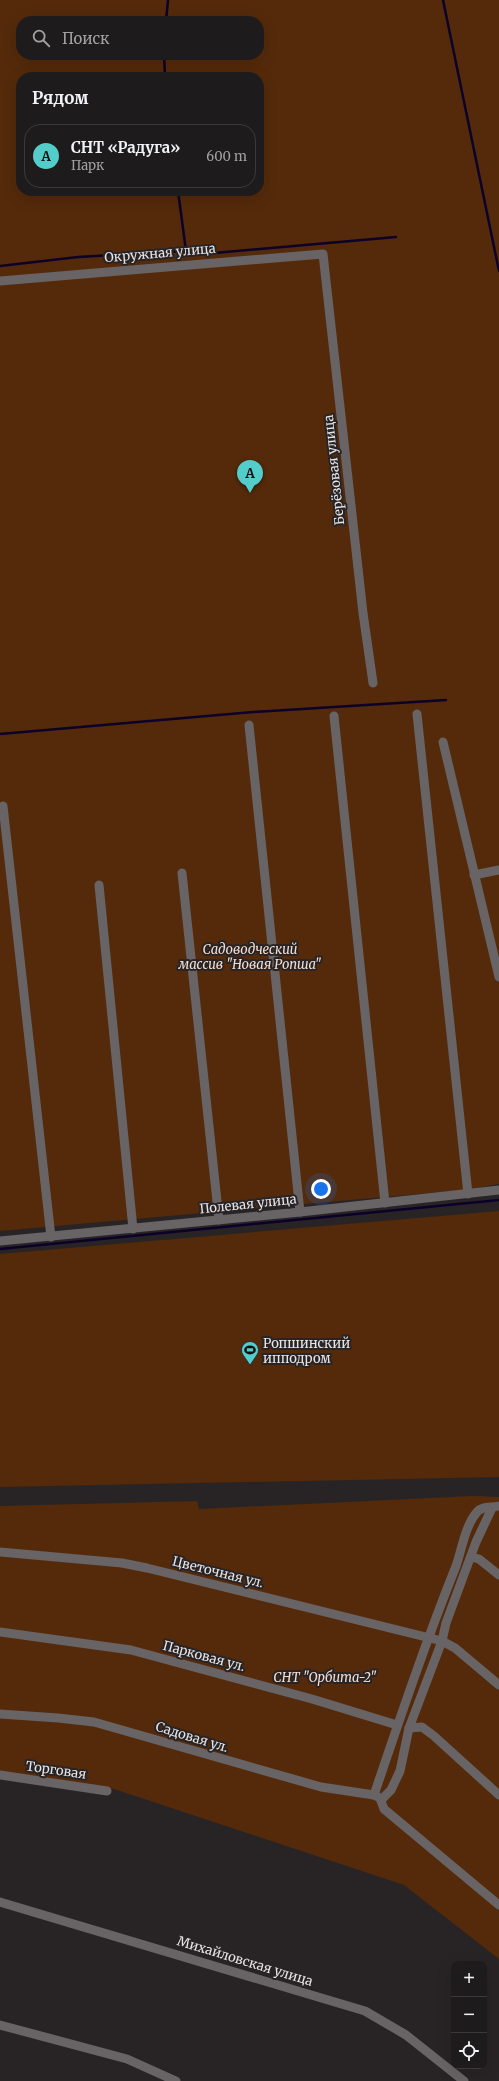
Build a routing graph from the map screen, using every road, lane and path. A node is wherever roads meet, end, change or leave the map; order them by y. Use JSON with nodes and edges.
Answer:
{"nodes":[{"id":1,"x":323,"y":254,"type":"joint"},
{"id":2,"x":0,"y":281,"type":"edge"},
{"id":3,"x":373,"y":683,"type":"dead end"},
{"id":4,"x":417,"y":714,"type":"dead end"},
{"id":5,"x":334,"y":716,"type":"dead end"},
{"id":6,"x":249,"y":725,"type":"dead end"},
{"id":7,"x":443,"y":742,"type":"dead end"},
{"id":8,"x":4,"y":806,"type":"dead end"},
{"id":9,"x":499,"y":870,"type":"edge"},
{"id":10,"x":182,"y":873,"type":"dead end"},
{"id":11,"x":474,"y":875,"type":"junction"},
{"id":12,"x":99,"y":885,"type":"dead end"},
{"id":13,"x":499,"y":977,"type":"edge"},
{"id":14,"x":499,"y":1190,"type":"edge"},
{"id":15,"x":468,"y":1194,"type":"junction"},
{"id":16,"x":385,"y":1203,"type":"junction"},
{"id":17,"x":300,"y":1212,"type":"junction"},
{"id":18,"x":219,"y":1220,"type":"junction"},
{"id":19,"x":134,"y":1229,"type":"junction"},
{"id":20,"x":51,"y":1237,"type":"junction"},
{"id":21,"x":0,"y":1241,"type":"edge"},
{"id":22,"x":495,"y":1507,"type":"edge"},
{"id":23,"x":0,"y":1552,"type":"edge"},
{"id":24,"x":471,"y":1557,"type":"junction"},
{"id":25,"x":499,"y":1575,"type":"edge"},
{"id":26,"x":0,"y":1632,"type":"edge"},
{"id":27,"x":427,"y":1637,"type":"junction"},
{"id":28,"x":442,"y":1641,"type":"junction"},
{"id":29,"x":499,"y":1685,"type":"edge"},
{"id":30,"x":0,"y":1714,"type":"edge"},
{"id":31,"x":397,"y":1725,"type":"junction"},
{"id":32,"x":410,"y":1728,"type":"junction"},
{"id":33,"x":0,"y":1775,"type":"edge"},
{"id":34,"x":107,"y":1791,"type":"dead end"},
{"id":35,"x":499,"y":1795,"type":"edge"},
{"id":36,"x":377,"y":1797,"type":"junction"},
{"id":37,"x":0,"y":1902,"type":"edge"},
{"id":38,"x":499,"y":1905,"type":"edge"},
{"id":39,"x":0,"y":2025,"type":"edge"},
{"id":40,"x":176,"y":2081,"type":"edge"},
{"id":41,"x":464,"y":2081,"type":"edge"}],
"edges":[{"from":1,"to":2,"type":"street","name":"Окружная улица"},
{"from":1,"to":3,"type":"street","name":"Берёзовая улица"},
{"from":4,"to":15,"type":"street"},
{"from":5,"to":16,"type":"street"},
{"from":6,"to":17,"type":"street"},
{"from":7,"to":11,"type":"street"},
{"from":8,"to":20,"type":"street"},
{"from":9,"to":11,"type":"street"},
{"from":10,"to":18,"type":"street"},
{"from":11,"to":13,"type":"street"},
{"from":12,"to":19,"type":"street"},
{"from":14,"to":15,"type":"street","name":"Полевая улица"},
{"from":15,"to":16,"type":"street","name":"Полевая улица"},
{"from":16,"to":17,"type":"street","name":"Полевая улица"},
{"from":17,"to":18,"type":"street","name":"Полевая улица"},
{"from":18,"to":19,"type":"street","name":"Полевая улица"},
{"from":19,"to":20,"type":"street","name":"Полевая улица"},
{"from":20,"to":21,"type":"street","name":"Полевая улица"},
{"from":22,"to":24,"type":"street"},
{"from":22,"to":27,"type":"street"},
{"from":23,"to":27,"type":"street","name":"Цветочная ул."},
{"from":24,"to":25,"type":"street"},
{"from":24,"to":28,"type":"street"},
{"from":26,"to":31,"type":"street","name":"Парковая ул."},
{"from":27,"to":28,"type":"street","name":"Цветочная ул."},
{"from":27,"to":31,"type":"street"},
{"from":28,"to":29,"type":"street","name":"Цветочная ул."},
{"from":28,"to":32,"type":"street"},
{"from":30,"to":36,"type":"street","name":"Садовая ул."},
{"from":31,"to":36,"type":"street"},
{"from":32,"to":35,"type":"street"},
{"from":32,"to":36,"type":"street"},
{"from":33,"to":34,"type":"street","name":"Торговая"},
{"from":36,"to":38,"type":"street"},
{"from":37,"to":41,"type":"street","name":"Михайловская улица"},
{"from":39,"to":40,"type":"street"}]}
